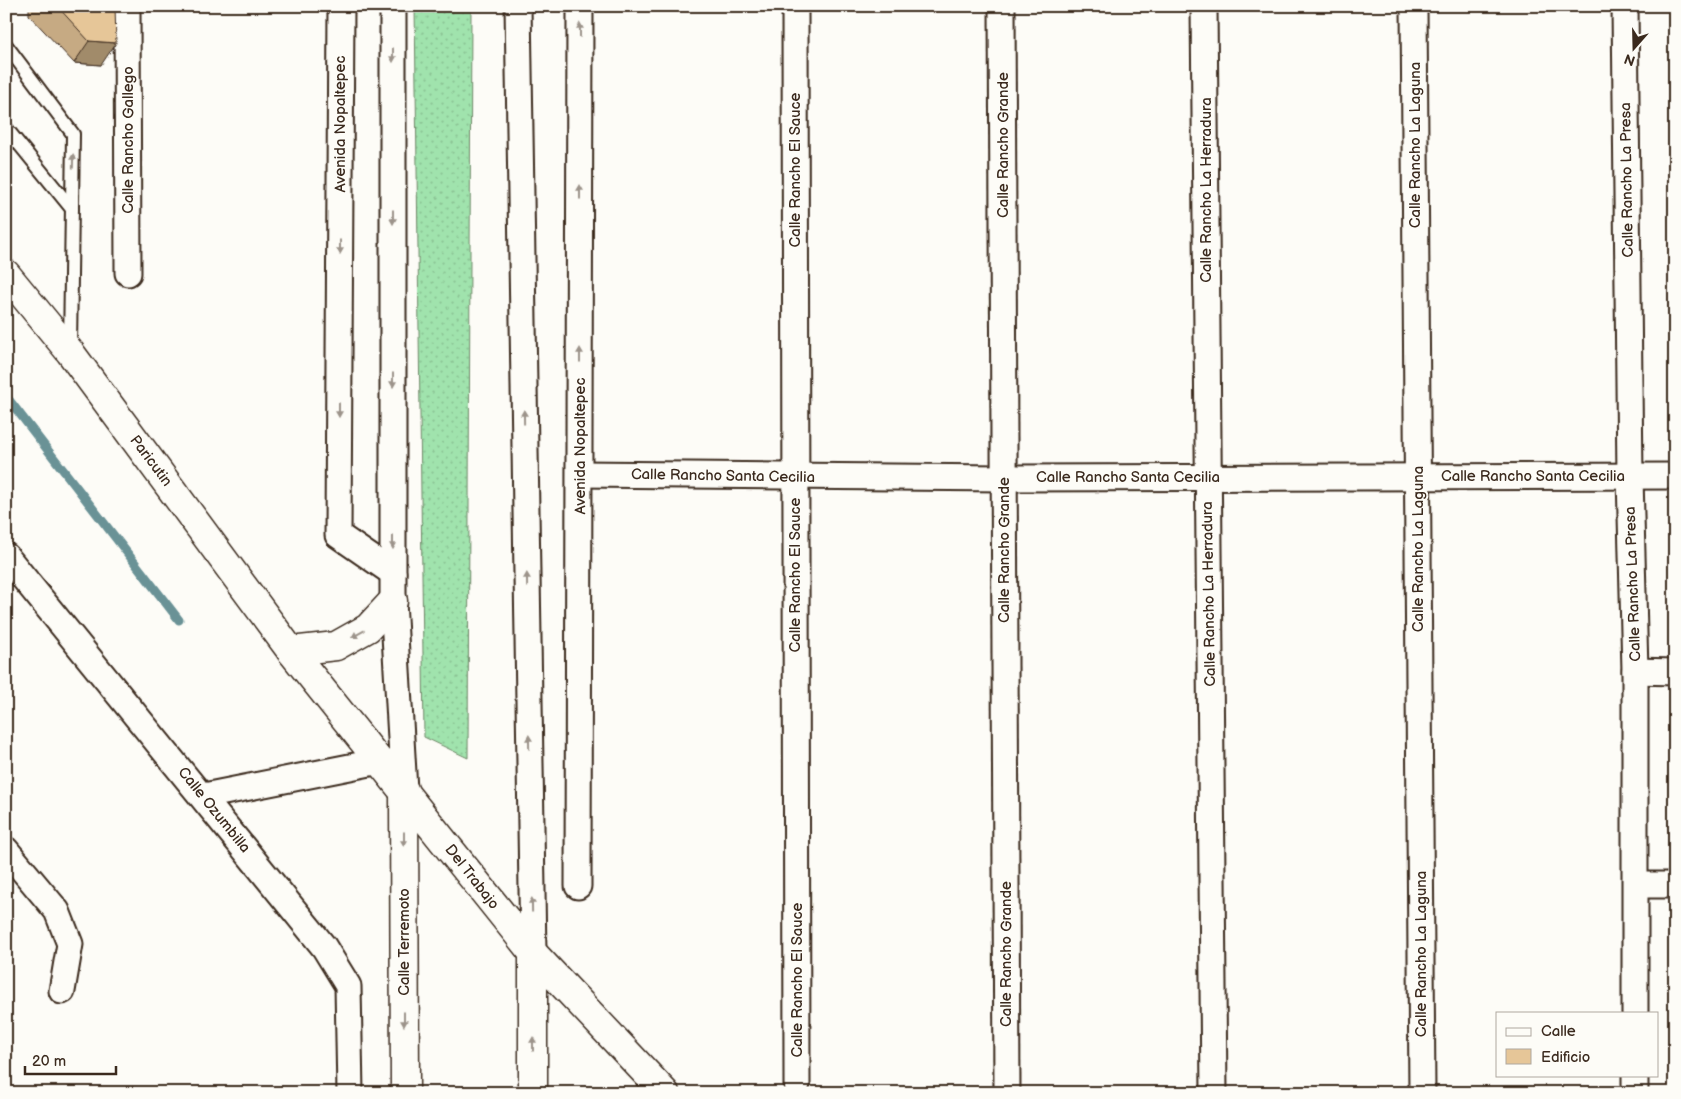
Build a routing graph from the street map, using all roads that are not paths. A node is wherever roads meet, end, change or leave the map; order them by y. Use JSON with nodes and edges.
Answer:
{"nodes":[{"id":1,"x":127,"y":6,"type":"edge"},
{"id":2,"x":341,"y":6,"type":"edge"},
{"id":3,"x":393,"y":6,"type":"edge"},
{"id":4,"x":518,"y":6,"type":"edge"},
{"id":5,"x":580,"y":6,"type":"edge"},
{"id":6,"x":795,"y":6,"type":"edge"},
{"id":7,"x":1002,"y":6,"type":"edge"},
{"id":8,"x":1204,"y":6,"type":"edge"},
{"id":9,"x":1414,"y":6,"type":"edge"},
{"id":10,"x":1625,"y":6,"type":"edge"},
{"id":11,"x":6,"y":45,"type":"edge"},
{"id":12,"x":6,"y":128,"type":"edge"},
{"id":13,"x":72,"y":209,"type":"junction"},
{"id":14,"x":128,"y":273,"type":"dead end"},
{"id":15,"x":6,"y":274,"type":"edge"},
{"id":16,"x":70,"y":352,"type":"junction"},
{"id":17,"x":580,"y":474,"type":"junction"},
{"id":18,"x":1418,"y":475,"type":"junction"},
{"id":19,"x":1630,"y":476,"type":"junction"},
{"id":20,"x":1675,"y":476,"type":"edge"},
{"id":21,"x":795,"y":477,"type":"junction"},
{"id":22,"x":1208,"y":477,"type":"junction"},
{"id":23,"x":1004,"y":478,"type":"junction"},
{"id":24,"x":6,"y":556,"type":"edge"},
{"id":25,"x":394,"y":573,"type":"junction"},
{"id":26,"x":393,"y":601,"type":"junction"},
{"id":27,"x":292,"y":651,"type":"junction"},
{"id":28,"x":1636,"y":671,"type":"junction"},
{"id":29,"x":1675,"y":672,"type":"edge"},
{"id":30,"x":380,"y":761,"type":"junction"},
{"id":31,"x":404,"y":790,"type":"junction"},
{"id":32,"x":204,"y":796,"type":"junction"},
{"id":33,"x":6,"y":850,"type":"edge"},
{"id":34,"x":1636,"y":884,"type":"junction"},
{"id":35,"x":1675,"y":885,"type":"edge"},
{"id":36,"x":578,"y":886,"type":"dead end"},
{"id":37,"x":532,"y":954,"type":"junction"},
{"id":38,"x":62,"y":990,"type":"dead end"},
{"id":39,"x":1636,"y":1012,"type":"edge"},
{"id":40,"x":1636,"y":1076,"type":"edge"},
{"id":41,"x":797,"y":1084,"type":"dead end"},
{"id":42,"x":350,"y":1093,"type":"edge"},
{"id":43,"x":405,"y":1093,"type":"edge"},
{"id":44,"x":533,"y":1093,"type":"edge"},
{"id":45,"x":664,"y":1093,"type":"edge"},
{"id":46,"x":1007,"y":1093,"type":"edge"},
{"id":47,"x":1214,"y":1093,"type":"edge"},
{"id":48,"x":1422,"y":1093,"type":"edge"},
{"id":49,"x":1636,"y":1093,"type":"edge"}],
"edges":[{"from":1,"to":14,"type":"street","name":"Calle Rancho Gallego"},
{"from":2,"to":25,"type":"street","name":"Avenida Nopaltepec","one_way":true},
{"from":3,"to":25,"type":"street","one_way":true},
{"from":37,"to":4,"type":"street","one_way":true},
{"from":17,"to":5,"type":"street","name":"Avenida Nopaltepec","one_way":true},
{"from":6,"to":21,"type":"street","name":"Calle Rancho El Sauce"},
{"from":7,"to":23,"type":"street","name":"Calle Rancho Grande"},
{"from":8,"to":22,"type":"street","name":"Calle Rancho La Herradura"},
{"from":9,"to":18,"type":"street","name":"Calle Rancho La Laguna"},
{"from":10,"to":19,"type":"street","name":"Calle Rancho La Presa"},
{"from":13,"to":11,"type":"lane","one_way":true},
{"from":12,"to":13,"type":"lane"},
{"from":13,"to":16,"type":"lane"},
{"from":15,"to":16,"type":"main road","name":"Paricutin"},
{"from":16,"to":27,"type":"main road","name":"Paricutin"},
{"from":17,"to":21,"type":"street","name":"Calle Rancho Santa Cecilia"},
{"from":17,"to":36,"type":"street","name":"Avenida Nopaltepec"},
{"from":18,"to":19,"type":"street","name":"Calle Rancho Santa Cecilia"},
{"from":18,"to":22,"type":"street","name":"Calle Rancho Santa Cecilia"},
{"from":18,"to":48,"type":"street","name":"Calle Rancho La Laguna"},
{"from":19,"to":20,"type":"street","name":"Calle Rancho Santa Cecilia"},
{"from":19,"to":28,"type":"street","name":"Calle Rancho La Presa"},
{"from":21,"to":23,"type":"street","name":"Calle Rancho Santa Cecilia"},
{"from":21,"to":41,"type":"street","name":"Calle Rancho El Sauce"},
{"from":22,"to":23,"type":"street","name":"Calle Rancho Santa Cecilia"},
{"from":22,"to":47,"type":"street","name":"Calle Rancho La Herradura"},
{"from":23,"to":46,"type":"street","name":"Calle Rancho Grande"},
{"from":24,"to":32,"type":"street","name":"Calle Ozumbilla"},
{"from":25,"to":26,"type":"street"},
{"from":26,"to":27,"type":"main road","one_way":true},
{"from":26,"to":31,"type":"street"},
{"from":27,"to":30,"type":"main road","name":"Del Trabajo"},
{"from":28,"to":29,"type":"street"},
{"from":28,"to":34,"type":"street","name":"Calle Rancho La Presa"},
{"from":30,"to":31,"type":"main road","name":"Del Trabajo"},
{"from":30,"to":32,"type":"street"},
{"from":31,"to":37,"type":"main road","name":"Del Trabajo"},
{"from":31,"to":43,"type":"main road","name":"Calle Terremoto","one_way":true},
{"from":32,"to":42,"type":"street","name":"Calle Ozumbilla"},
{"from":33,"to":38,"type":"street"},
{"from":34,"to":35,"type":"street"},
{"from":34,"to":39,"type":"street","name":"Calle Rancho La Presa"},
{"from":44,"to":37,"type":"main road","one_way":true},
{"from":37,"to":45,"type":"main road","name":"Del Trabajo"},
{"from":40,"to":49,"type":"street"}]}
